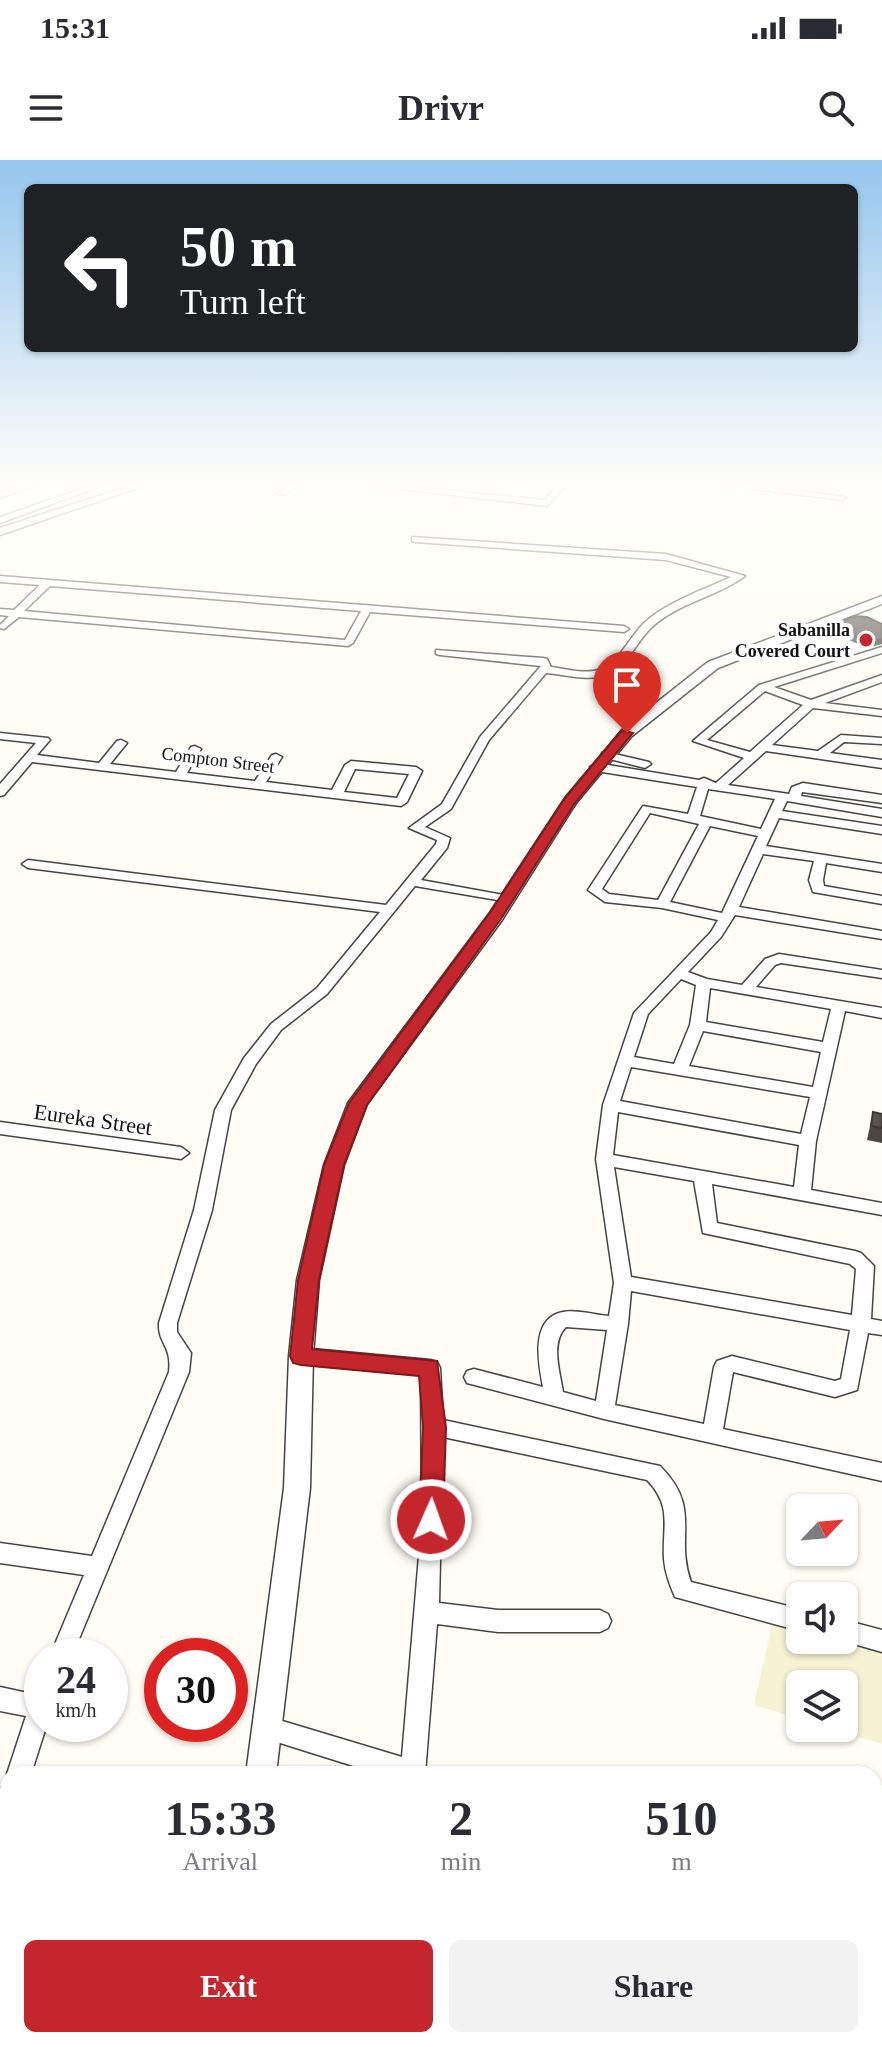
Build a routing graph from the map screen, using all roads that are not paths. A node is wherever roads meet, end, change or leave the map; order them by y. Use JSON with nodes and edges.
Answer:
{"nodes":[{"id":1,"x":729,"y":573,"type":"edge"},
{"id":2,"x":0,"y":579,"type":"edge"},
{"id":3,"x":47,"y":583,"type":"junction"},
{"id":4,"x":882,"y":600,"type":"edge"},
{"id":5,"x":367,"y":608,"type":"junction"},
{"id":6,"x":0,"y":612,"type":"edge"},
{"id":7,"x":17,"y":613,"type":"junction"},
{"id":8,"x":4,"y":626,"type":"dead end"},
{"id":9,"x":624,"y":629,"type":"dead end"},
{"id":10,"x":882,"y":650,"type":"edge"},
{"id":11,"x":440,"y":652,"type":"dead end"},
{"id":12,"x":546,"y":670,"type":"junction"},
{"id":13,"x":882,"y":678,"type":"edge"},
{"id":14,"x":763,"y":687,"type":"junction"},
{"id":15,"x":811,"y":704,"type":"junction"},
{"id":16,"x":882,"y":713,"type":"edge"},
{"id":17,"x":0,"y":736,"type":"edge"},
{"id":18,"x":882,"y":741,"type":"edge"},
{"id":19,"x":121,"y":743,"type":"dead end"},
{"id":20,"x":765,"y":747,"type":"junction"},
{"id":21,"x":195,"y":749,"type":"dead end"},
{"id":22,"x":821,"y":755,"type":"junction"},
{"id":23,"x":751,"y":756,"type":"junction"},
{"id":24,"x":276,"y":757,"type":"dead end"},
{"id":25,"x":31,"y":758,"type":"junction"},
{"id":26,"x":601,"y":761,"type":"junction"},
{"id":27,"x":882,"y":764,"type":"edge"},
{"id":28,"x":103,"y":765,"type":"junction"},
{"id":29,"x":181,"y":774,"type":"junction"},
{"id":30,"x":702,"y":781,"type":"junction"},
{"id":31,"x":259,"y":784,"type":"junction"},
{"id":32,"x":720,"y":785,"type":"junction"},
{"id":33,"x":0,"y":792,"type":"edge"},
{"id":34,"x":337,"y":793,"type":"junction"},
{"id":35,"x":882,"y":799,"type":"edge"},
{"id":36,"x":783,"y":804,"type":"junction"},
{"id":37,"x":882,"y":813,"type":"edge"},
{"id":38,"x":700,"y":819,"type":"junction"},
{"id":39,"x":882,"y":830,"type":"edge"},
{"id":40,"x":762,"y":842,"type":"junction"},
{"id":41,"x":821,"y":859,"type":"junction"},
{"id":42,"x":28,"y":864,"type":"dead end"},
{"id":43,"x":882,"y":868,"type":"edge"},
{"id":44,"x":412,"y":882,"type":"junction"},
{"id":45,"x":504,"y":899,"type":"junction"},
{"id":46,"x":882,"y":900,"type":"edge"},
{"id":47,"x":662,"y":904,"type":"junction"},
{"id":48,"x":387,"y":909,"type":"junction"},
{"id":49,"x":728,"y":914,"type":"junction"},
{"id":50,"x":882,"y":935,"type":"edge"},
{"id":51,"x":677,"y":973,"type":"junction"},
{"id":52,"x":882,"y":974,"type":"edge"},
{"id":53,"x":704,"y":983,"type":"junction"},
{"id":54,"x":747,"y":988,"type":"junction"},
{"id":55,"x":839,"y":1006,"type":"junction"},
{"id":56,"x":882,"y":1013,"type":"edge"},
{"id":57,"x":698,"y":1025,"type":"junction"},
{"id":58,"x":828,"y":1048,"type":"junction"},
{"id":59,"x":627,"y":1061,"type":"junction"},
{"id":60,"x":680,"y":1068,"type":"junction"},
{"id":61,"x":819,"y":1093,"type":"junction"},
{"id":62,"x":611,"y":1105,"type":"junction"},
{"id":63,"x":0,"y":1128,"type":"edge"},
{"id":64,"x":808,"y":1141,"type":"junction"},
{"id":65,"x":181,"y":1153,"type":"dead end"},
{"id":66,"x":604,"y":1159,"type":"junction"},
{"id":67,"x":702,"y":1176,"type":"junction"},
{"id":68,"x":802,"y":1194,"type":"junction"},
{"id":69,"x":882,"y":1209,"type":"edge"},
{"id":70,"x":623,"y":1283,"type":"junction"},
{"id":71,"x":861,"y":1322,"type":"junction"},
{"id":72,"x":619,"y":1324,"type":"junction"},
{"id":73,"x":882,"y":1328,"type":"edge"},
{"id":74,"x":301,"y":1356,"type":"junction"},
{"id":75,"x":474,"y":1377,"type":"dead end"},
{"id":76,"x":554,"y":1396,"type":"junction"},
{"id":77,"x":604,"y":1411,"type":"junction"},
{"id":78,"x":434,"y":1427,"type":"junction"},
{"id":79,"x":712,"y":1434,"type":"junction"},
{"id":80,"x":882,"y":1472,"type":"edge"},
{"id":81,"x":0,"y":1553,"type":"edge"},
{"id":82,"x":97,"y":1567,"type":"junction"},
{"id":83,"x":427,"y":1612,"type":"junction"},
{"id":84,"x":786,"y":1616,"type":"edge"},
{"id":85,"x":600,"y":1621,"type":"dead end"},
{"id":86,"x":858,"y":1635,"type":"edge"},
{"id":87,"x":68,"y":1638,"type":"edge"},
{"id":88,"x":882,"y":1641,"type":"edge"},
{"id":89,"x":0,"y":1699,"type":"edge"},
{"id":90,"x":24,"y":1703,"type":"edge"},
{"id":91,"x":269,"y":1729,"type":"junction"},
{"id":92,"x":29,"y":1742,"type":"edge"},
{"id":93,"x":22,"y":1766,"type":"edge"},
{"id":94,"x":262,"y":1766,"type":"edge"},
{"id":95,"x":390,"y":1766,"type":"edge"},
{"id":96,"x":414,"y":1766,"type":"edge"}],
"edges":[{"from":1,"to":12,"type":"street"},
{"from":2,"to":3,"type":"street"},
{"from":3,"to":5,"type":"street"},
{"from":3,"to":7,"type":"street"},
{"from":4,"to":26,"type":"street"},
{"from":5,"to":7,"type":"street"},
{"from":5,"to":9,"type":"street"},
{"from":6,"to":7,"type":"street"},
{"from":7,"to":8,"type":"street"},
{"from":10,"to":14,"type":"street"},
{"from":11,"to":12,"type":"street"},
{"from":12,"to":44,"type":"street"},
{"from":13,"to":15,"type":"street"},
{"from":14,"to":15,"type":"street"},
{"from":14,"to":23,"type":"street"},
{"from":15,"to":16,"type":"street"},
{"from":15,"to":20,"type":"street"},
{"from":17,"to":25,"type":"street"},
{"from":18,"to":22,"type":"street"},
{"from":19,"to":28,"type":"street"},
{"from":20,"to":22,"type":"street"},
{"from":20,"to":23,"type":"street"},
{"from":21,"to":29,"type":"street"},
{"from":22,"to":27,"type":"street"},
{"from":23,"to":32,"type":"street"},
{"from":24,"to":31,"type":"street"},
{"from":25,"to":28,"type":"street","name":"Compton Street"},
{"from":25,"to":33,"type":"street"},
{"from":26,"to":30,"type":"street"},
{"from":26,"to":45,"type":"street"},
{"from":28,"to":29,"type":"street","name":"Compton Street"},
{"from":29,"to":31,"type":"street","name":"Compton Street"},
{"from":30,"to":32,"type":"street"},
{"from":30,"to":38,"type":"street"},
{"from":31,"to":34,"type":"street","name":"Compton Street"},
{"from":32,"to":36,"type":"street"},
{"from":34,"to":34,"type":"street","name":"Compton Street"},
{"from":35,"to":36,"type":"street"},
{"from":36,"to":37,"type":"street"},
{"from":36,"to":39,"type":"street"},
{"from":36,"to":40,"type":"street"},
{"from":38,"to":40,"type":"street"},
{"from":38,"to":47,"type":"street"},
{"from":38,"to":47,"type":"street"},
{"from":40,"to":41,"type":"street"},
{"from":40,"to":49,"type":"street"},
{"from":41,"to":43,"type":"street"},
{"from":41,"to":46,"type":"street"},
{"from":42,"to":48,"type":"street"},
{"from":44,"to":45,"type":"street"},
{"from":44,"to":48,"type":"street"},
{"from":45,"to":74,"type":"street"},
{"from":47,"to":49,"type":"street"},
{"from":48,"to":82,"type":"street"},
{"from":49,"to":50,"type":"street"},
{"from":49,"to":51,"type":"street"},
{"from":51,"to":53,"type":"street"},
{"from":51,"to":59,"type":"street"},
{"from":52,"to":54,"type":"street"},
{"from":53,"to":54,"type":"street"},
{"from":53,"to":57,"type":"street"},
{"from":54,"to":55,"type":"street"},
{"from":55,"to":56,"type":"street"},
{"from":55,"to":58,"type":"street"},
{"from":57,"to":58,"type":"street"},
{"from":57,"to":60,"type":"street"},
{"from":58,"to":61,"type":"street"},
{"from":59,"to":60,"type":"street"},
{"from":59,"to":62,"type":"street"},
{"from":60,"to":61,"type":"street"},
{"from":61,"to":64,"type":"street"},
{"from":62,"to":64,"type":"street"},
{"from":62,"to":66,"type":"street"},
{"from":63,"to":65,"type":"street","name":"Eureka Street"},
{"from":64,"to":68,"type":"street"},
{"from":66,"to":67,"type":"street"},
{"from":66,"to":70,"type":"street"},
{"from":67,"to":68,"type":"street"},
{"from":67,"to":71,"type":"street"},
{"from":68,"to":69,"type":"street"},
{"from":70,"to":71,"type":"street"},
{"from":70,"to":72,"type":"street"},
{"from":71,"to":73,"type":"street"},
{"from":71,"to":79,"type":"street"},
{"from":72,"to":76,"type":"street"},
{"from":72,"to":77,"type":"street"},
{"from":74,"to":78,"type":"street"},
{"from":74,"to":91,"type":"street"},
{"from":75,"to":76,"type":"street"},
{"from":76,"to":77,"type":"street"},
{"from":77,"to":79,"type":"street"},
{"from":78,"to":83,"type":"street"},
{"from":78,"to":84,"type":"street"},
{"from":79,"to":80,"type":"street"},
{"from":81,"to":82,"type":"street"},
{"from":82,"to":87,"type":"street"},
{"from":83,"to":85,"type":"street"},
{"from":83,"to":96,"type":"street"},
{"from":86,"to":88,"type":"street"},
{"from":89,"to":90,"type":"street"},
{"from":91,"to":94,"type":"street"},
{"from":91,"to":95,"type":"street"},
{"from":92,"to":93,"type":"street"}]}
